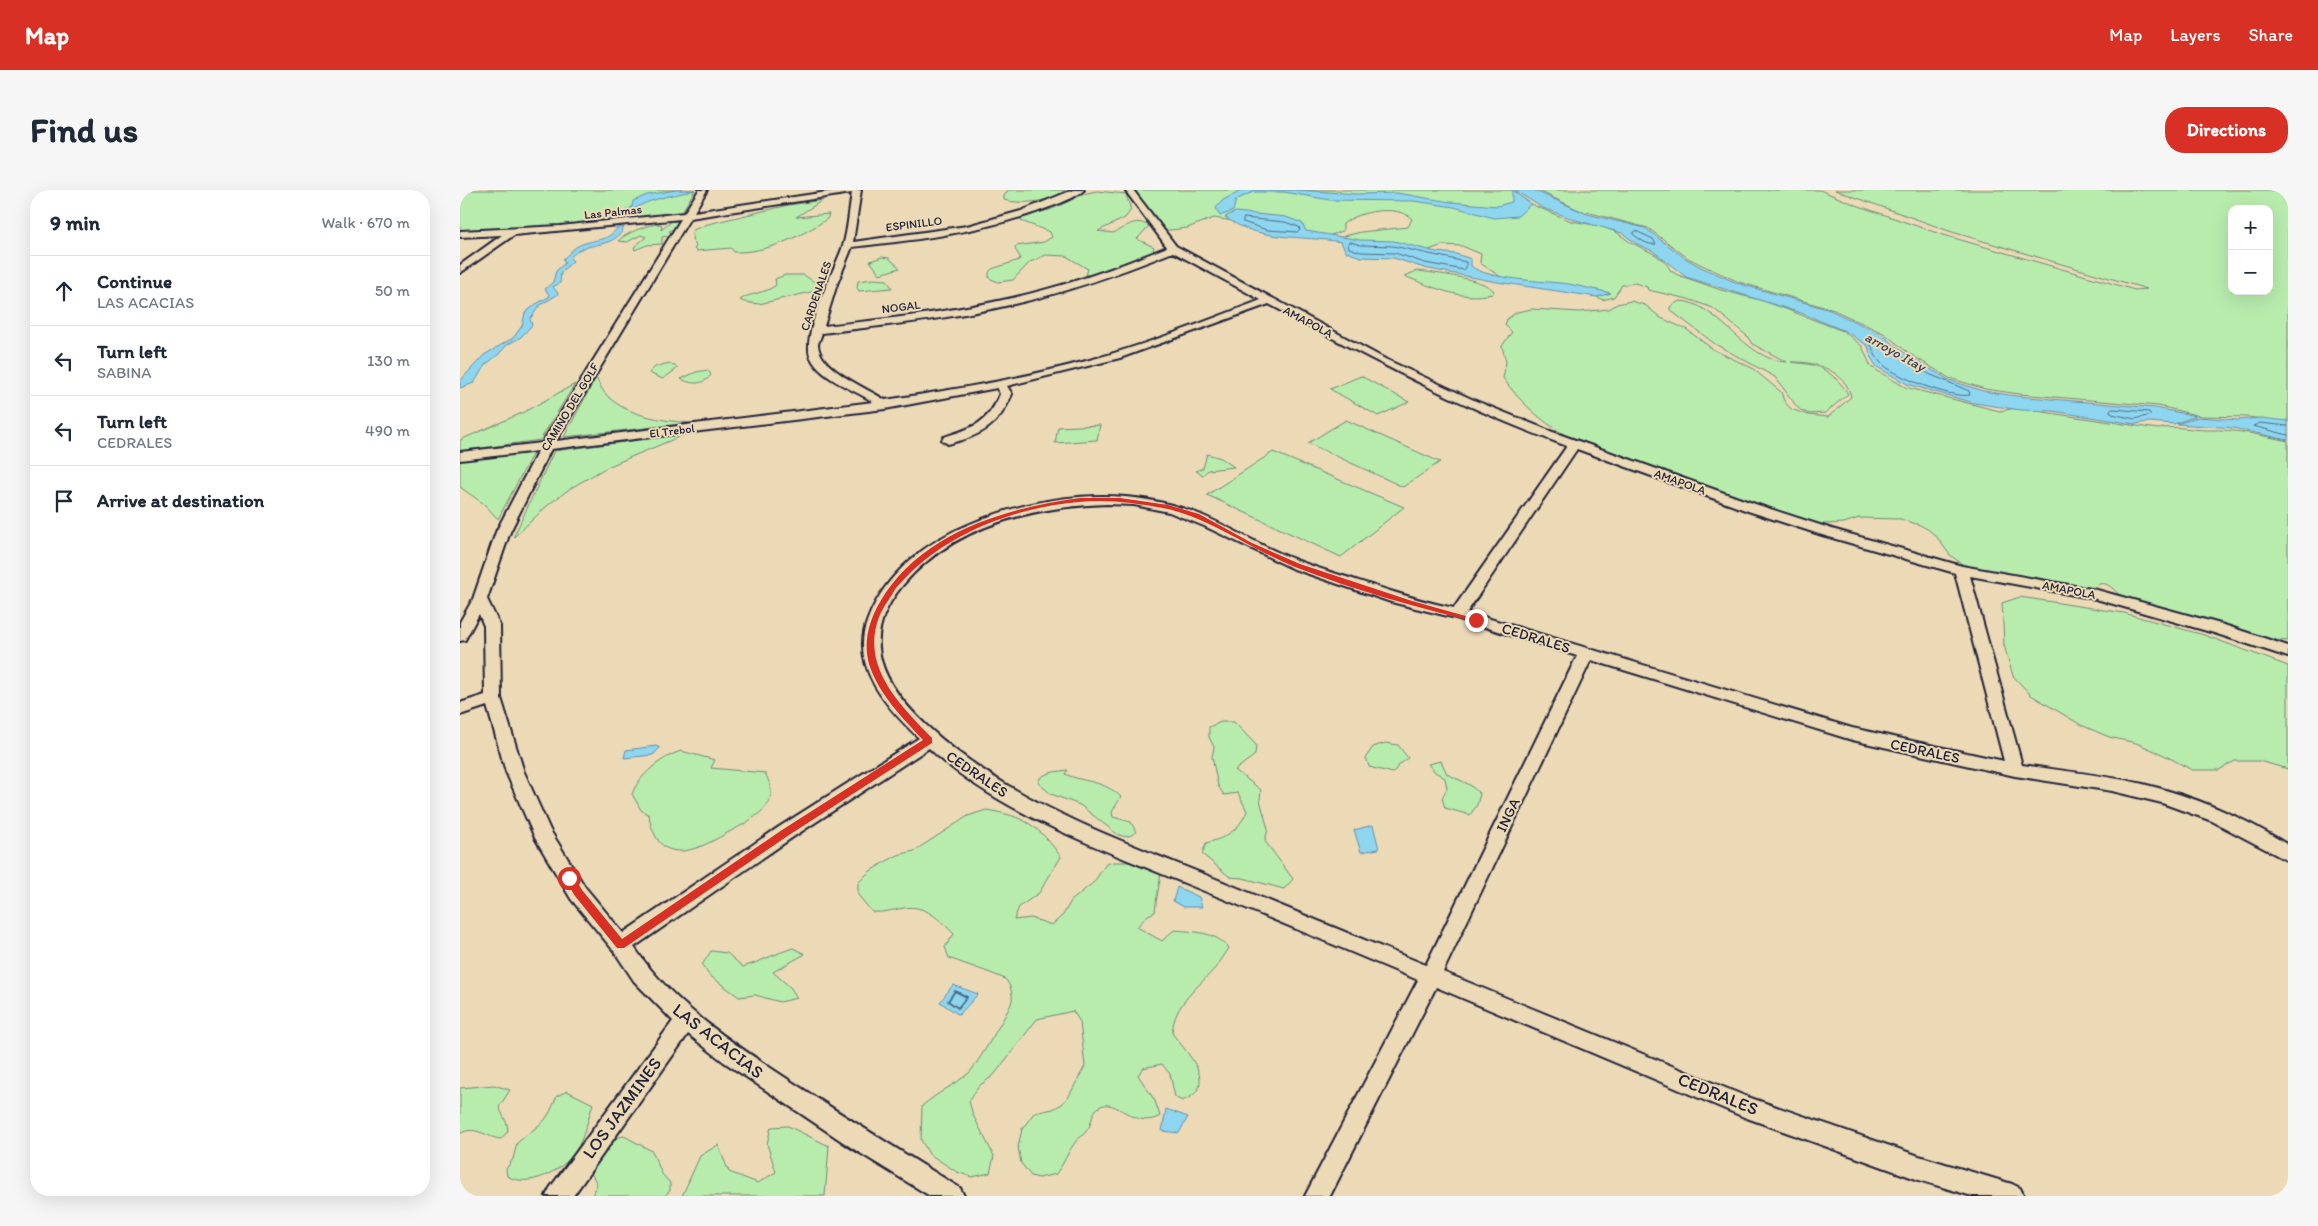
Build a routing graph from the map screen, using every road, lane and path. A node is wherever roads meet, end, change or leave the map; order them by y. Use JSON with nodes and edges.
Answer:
{"nodes":[{"id":1,"x":703,"y":190,"type":"edge"},
{"id":2,"x":857,"y":190,"type":"edge"},
{"id":3,"x":1080,"y":190,"type":"edge"},
{"id":4,"x":1129,"y":190,"type":"edge"},
{"id":5,"x":688,"y":217,"type":"junction"},
{"id":6,"x":512,"y":232,"type":"junction"},
{"id":7,"x":460,"y":234,"type":"edge"},
{"id":8,"x":848,"y":245,"type":"junction"},
{"id":9,"x":1173,"y":248,"type":"junction"},
{"id":10,"x":460,"y":270,"type":"edge"},
{"id":11,"x":1268,"y":301,"type":"junction"},
{"id":12,"x":817,"y":330,"type":"junction"},
{"id":13,"x":1000,"y":383,"type":"junction"},
{"id":14,"x":885,"y":405,"type":"junction"},
{"id":15,"x":948,"y":440,"type":"dead end"},
{"id":16,"x":1574,"y":444,"type":"junction"},
{"id":17,"x":546,"y":447,"type":"junction"},
{"id":18,"x":460,"y":456,"type":"edge"},
{"id":19,"x":1961,"y":570,"type":"junction"},
{"id":20,"x":480,"y":599,"type":"junction"},
{"id":21,"x":1458,"y":614,"type":"junction"},
{"id":22,"x":460,"y":636,"type":"edge"},
{"id":23,"x":2288,"y":652,"type":"edge"},
{"id":24,"x":1586,"y":654,"type":"junction"},
{"id":25,"x":493,"y":698,"type":"junction"},
{"id":26,"x":460,"y":709,"type":"edge"},
{"id":27,"x":929,"y":740,"type":"junction"},
{"id":28,"x":2015,"y":770,"type":"junction"},
{"id":29,"x":2288,"y":854,"type":"edge"},
{"id":30,"x":621,"y":945,"type":"junction"},
{"id":31,"x":1431,"y":976,"type":"junction"},
{"id":32,"x":686,"y":1020,"type":"junction"},
{"id":33,"x":558,"y":1196,"type":"edge"},
{"id":34,"x":952,"y":1196,"type":"edge"},
{"id":35,"x":1317,"y":1196,"type":"edge"},
{"id":36,"x":2012,"y":1196,"type":"edge"}],
"edges":[{"from":1,"to":5,"type":"street","name":"CAMINO DEL GOLF"},
{"from":2,"to":5,"type":"street","name":"Las Palmas"},
{"from":2,"to":8,"type":"street","name":"CARDENALES"},
{"from":3,"to":8,"type":"street","name":"ESPINILLO"},
{"from":4,"to":9,"type":"street","name":"AMAPOLA"},
{"from":5,"to":6,"type":"street","name":"Las Palmas"},
{"from":5,"to":17,"type":"street","name":"CAMINO DEL GOLF"},
{"from":6,"to":7,"type":"street","name":"Las Palmas"},
{"from":6,"to":10,"type":"street"},
{"from":8,"to":12,"type":"street","name":"CARDENALES"},
{"from":9,"to":11,"type":"street","name":"AMAPOLA"},
{"from":9,"to":12,"type":"street","name":"NOGAL"},
{"from":11,"to":13,"type":"street","name":"El Trebol"},
{"from":11,"to":16,"type":"street","name":"AMAPOLA"},
{"from":12,"to":14,"type":"street","name":"CARDENALES"},
{"from":13,"to":14,"type":"street","name":"El Trebol"},
{"from":13,"to":15,"type":"street"},
{"from":14,"to":17,"type":"street","name":"El Trebol"},
{"from":16,"to":19,"type":"street","name":"AMAPOLA"},
{"from":16,"to":21,"type":"street"},
{"from":17,"to":18,"type":"street","name":"El Trebol"},
{"from":17,"to":20,"type":"street","name":"CAMINO DEL GOLF"},
{"from":19,"to":23,"type":"street","name":"AMAPOLA"},
{"from":19,"to":28,"type":"street"},
{"from":20,"to":22,"type":"street","name":"CAMINO DEL GOLF"},
{"from":20,"to":25,"type":"street","name":"LAS ACACIAS"},
{"from":21,"to":24,"type":"street","name":"CEDRALES"},
{"from":21,"to":27,"type":"street","name":"CEDRALES"},
{"from":24,"to":28,"type":"street","name":"CEDRALES"},
{"from":24,"to":31,"type":"street","name":"INGA"},
{"from":25,"to":26,"type":"street"},
{"from":25,"to":30,"type":"street","name":"LAS ACACIAS"},
{"from":27,"to":30,"type":"street"},
{"from":27,"to":31,"type":"street","name":"CEDRALES"},
{"from":28,"to":29,"type":"street","name":"CEDRALES"},
{"from":30,"to":32,"type":"street","name":"LAS ACACIAS"},
{"from":31,"to":35,"type":"street"},
{"from":31,"to":36,"type":"street","name":"CEDRALES"},
{"from":32,"to":33,"type":"street","name":"LOS JAZMINES"},
{"from":32,"to":34,"type":"street","name":"LAS ACACIAS"}]}
